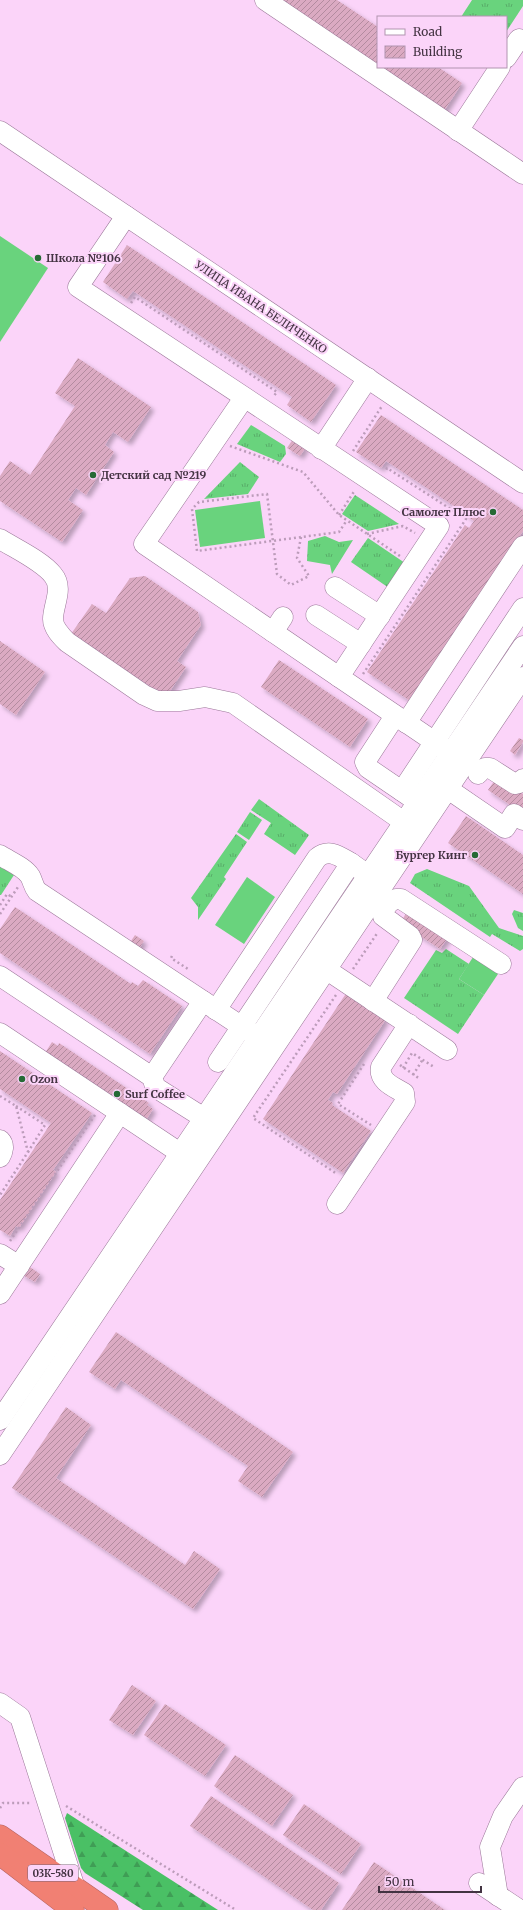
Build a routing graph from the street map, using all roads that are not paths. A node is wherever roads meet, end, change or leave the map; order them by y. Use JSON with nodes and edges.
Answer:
{"nodes":[{"id":1,"x":265,"y":0,"type":"edge"},
{"id":2,"x":519,"y":39,"type":"dead end"},
{"id":3,"x":507,"y":57,"type":"edge"},
{"id":4,"x":499,"y":68,"type":"edge"},
{"id":5,"x":458,"y":131,"type":"junction"},
{"id":6,"x":0,"y":132,"type":"edge"},
{"id":7,"x":523,"y":174,"type":"edge"},
{"id":8,"x":126,"y":216,"type":"junction"},
{"id":9,"x":368,"y":378,"type":"junction"},
{"id":10,"x":244,"y":398,"type":"junction"},
{"id":11,"x":321,"y":449,"type":"junction"},
{"id":12,"x":523,"y":482,"type":"edge"},
{"id":13,"x":0,"y":538,"type":"edge"},
{"id":14,"x":523,"y":546,"type":"edge"},
{"id":15,"x":336,"y":587,"type":"dead end"},
{"id":16,"x":523,"y":608,"type":"edge"},
{"id":17,"x":316,"y":615,"type":"dead end"},
{"id":18,"x":380,"y":616,"type":"junction"},
{"id":19,"x":361,"y":644,"type":"junction"},
{"id":20,"x":523,"y":646,"type":"edge"},
{"id":21,"x":339,"y":677,"type":"junction"},
{"id":22,"x":521,"y":685,"type":"edge"},
{"id":23,"x":400,"y":719,"type":"junction"},
{"id":24,"x":434,"y":742,"type":"junction"},
{"id":25,"x":472,"y":769,"type":"junction"},
{"id":26,"x":523,"y":779,"type":"edge"},
{"id":27,"x":448,"y":789,"type":"junction"},
{"id":28,"x":410,"y":797,"type":"junction"},
{"id":29,"x":523,"y":820,"type":"edge"},
{"id":30,"x":404,"y":822,"type":"junction"},
{"id":31,"x":0,"y":855,"type":"edge"},
{"id":32,"x":350,"y":864,"type":"junction"},
{"id":33,"x":368,"y":875,"type":"junction"},
{"id":34,"x":389,"y":909,"type":"junction"},
{"id":35,"x":501,"y":964,"type":"dead end"},
{"id":36,"x":327,"y":970,"type":"junction"},
{"id":37,"x":0,"y":976,"type":"edge"},
{"id":38,"x":373,"y":1001,"type":"junction"},
{"id":39,"x":209,"y":1006,"type":"junction"},
{"id":40,"x":409,"y":1024,"type":"junction"},
{"id":41,"x":241,"y":1026,"type":"junction"},
{"id":42,"x":0,"y":1033,"type":"edge"},
{"id":43,"x":258,"y":1038,"type":"junction"},
{"id":44,"x":447,"y":1050,"type":"dead end"},
{"id":45,"x":218,"y":1062,"type":"dead end"},
{"id":46,"x":152,"y":1077,"type":"junction"},
{"id":47,"x":120,"y":1113,"type":"junction"},
{"id":48,"x":212,"y":1123,"type":"junction"},
{"id":49,"x":0,"y":1140,"type":"edge"},
{"id":50,"x":180,"y":1153,"type":"junction"},
{"id":51,"x":0,"y":1157,"type":"edge"},
{"id":52,"x":337,"y":1204,"type":"dead end"},
{"id":53,"x":3,"y":1246,"type":"edge"},
{"id":54,"x":19,"y":1266,"type":"junction"},
{"id":55,"x":0,"y":1294,"type":"edge"},
{"id":56,"x":0,"y":1420,"type":"edge"},
{"id":57,"x":0,"y":1455,"type":"edge"},
{"id":58,"x":0,"y":1703,"type":"edge"},
{"id":59,"x":523,"y":1787,"type":"edge"},
{"id":60,"x":0,"y":1836,"type":"edge"},
{"id":61,"x":0,"y":1850,"type":"edge"},
{"id":62,"x":0,"y":1854,"type":"edge"},
{"id":63,"x":479,"y":1883,"type":"dead end"},
{"id":64,"x":75,"y":1888,"type":"junction"},
{"id":65,"x":498,"y":1896,"type":"junction"},
{"id":66,"x":73,"y":1910,"type":"edge"},
{"id":67,"x":92,"y":1910,"type":"edge"},
{"id":68,"x":107,"y":1910,"type":"edge"},
{"id":69,"x":520,"y":1910,"type":"edge"}],
"edges":[{"from":1,"to":5,"type":"street"},
{"from":2,"to":3,"type":"street"},
{"from":4,"to":5,"type":"street"},
{"from":5,"to":7,"type":"street"},
{"from":6,"to":8,"type":"street","name":"УЛИЦА ИВАНА БЕЛИЧЕНКО"},
{"from":8,"to":9,"type":"street","name":"УЛИЦА ИВАНА БЕЛИЧЕНКО"},
{"from":8,"to":10,"type":"street"},
{"from":9,"to":11,"type":"street"},
{"from":9,"to":12,"type":"street","name":"УЛИЦА ИВАНА БЕЛИЧЕНКО"},
{"from":10,"to":11,"type":"street"},
{"from":10,"to":21,"type":"street"},
{"from":11,"to":18,"type":"street"},
{"from":13,"to":30,"type":"street"},
{"from":14,"to":23,"type":"street"},
{"from":15,"to":18,"type":"street"},
{"from":16,"to":24,"type":"street"},
{"from":17,"to":19,"type":"street"},
{"from":18,"to":19,"type":"street"},
{"from":19,"to":21,"type":"street"},
{"from":20,"to":25,"type":"street"},
{"from":21,"to":23,"type":"street"},
{"from":22,"to":25,"type":"street"},
{"from":23,"to":24,"type":"street"},
{"from":23,"to":28,"type":"street"},
{"from":24,"to":25,"type":"street"},
{"from":24,"to":28,"type":"street"},
{"from":25,"to":26,"type":"street"},
{"from":25,"to":27,"type":"street"},
{"from":25,"to":28,"type":"street"},
{"from":27,"to":29,"type":"street"},
{"from":27,"to":34,"type":"street"},
{"from":28,"to":30,"type":"street"},
{"from":30,"to":33,"type":"street"},
{"from":31,"to":39,"type":"street"},
{"from":32,"to":33,"type":"street"},
{"from":32,"to":39,"type":"street"},
{"from":32,"to":41,"type":"street"},
{"from":33,"to":43,"type":"street"},
{"from":34,"to":35,"type":"street"},
{"from":34,"to":36,"type":"street"},
{"from":34,"to":38,"type":"street"},
{"from":36,"to":38,"type":"street"},
{"from":36,"to":48,"type":"street"},
{"from":37,"to":46,"type":"street"},
{"from":38,"to":40,"type":"street"},
{"from":39,"to":41,"type":"street"},
{"from":39,"to":46,"type":"street"},
{"from":40,"to":44,"type":"street"},
{"from":40,"to":52,"type":"street"},
{"from":41,"to":43,"type":"street"},
{"from":41,"to":45,"type":"street"},
{"from":42,"to":47,"type":"street"},
{"from":43,"to":48,"type":"street"},
{"from":46,"to":48,"type":"street"},
{"from":47,"to":50,"type":"street"},
{"from":47,"to":54,"type":"street"},
{"from":48,"to":50,"type":"street"},
{"from":48,"to":57,"type":"street"},
{"from":49,"to":51,"type":"street"},
{"from":50,"to":56,"type":"street"},
{"from":53,"to":54,"type":"street"},
{"from":54,"to":55,"type":"street"},
{"from":58,"to":64,"type":"street"},
{"from":59,"to":65,"type":"street"},
{"from":60,"to":64,"type":"highway","number":"03К-580"},
{"from":61,"to":67,"type":"highway","number":"03К-580"},
{"from":62,"to":66,"type":"highway"},
{"from":63,"to":65,"type":"street"},
{"from":64,"to":68,"type":"highway","number":"03К-580"},
{"from":65,"to":69,"type":"street"}]}
